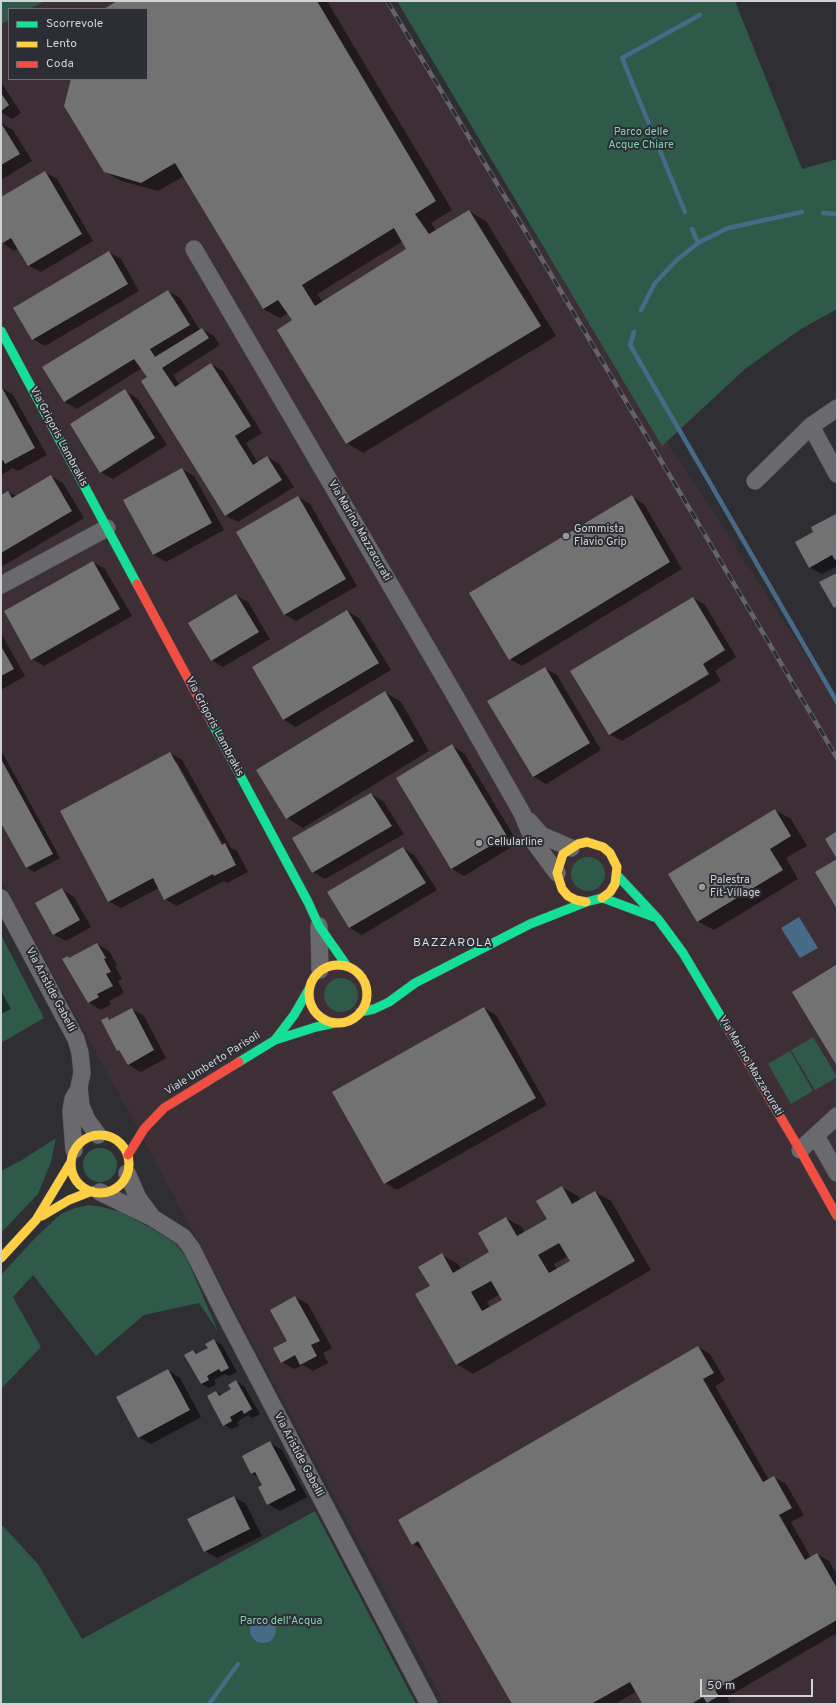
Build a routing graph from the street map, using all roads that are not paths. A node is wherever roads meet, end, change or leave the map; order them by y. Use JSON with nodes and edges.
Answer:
{"nodes":[{"id":1,"x":194,"y":249,"type":"dead end"},
{"id":2,"x":3,"y":342,"type":"edge"},
{"id":3,"x":837,"y":408,"type":"edge"},
{"id":4,"x":811,"y":426,"type":"junction"},
{"id":5,"x":837,"y":474,"type":"edge"},
{"id":6,"x":755,"y":481,"type":"dead end"},
{"id":7,"x":107,"y":528,"type":"junction"},
{"id":8,"x":1,"y":585,"type":"edge"},
{"id":9,"x":522,"y":813,"type":"junction"},
{"id":10,"x":571,"y":848,"type":"junction"},
{"id":11,"x":617,"y":875,"type":"junction"},
{"id":12,"x":558,"y":876,"type":"junction"},
{"id":13,"x":552,"y":893,"type":"dead end"},
{"id":14,"x":1,"y":898,"type":"edge"},
{"id":15,"x":603,"y":898,"type":"junction"},
{"id":16,"x":586,"y":902,"type":"junction"},
{"id":17,"x":540,"y":912,"type":"dead end"},
{"id":18,"x":658,"y":919,"type":"junction"},
{"id":19,"x":530,"y":924,"type":"junction"},
{"id":20,"x":319,"y":926,"type":"junction"},
{"id":21,"x":347,"y":966,"type":"junction"},
{"id":22,"x":320,"y":970,"type":"junction"},
{"id":23,"x":415,"y":983,"type":"junction"},
{"id":24,"x":366,"y":984,"type":"junction"},
{"id":25,"x":398,"y":984,"type":"dead end"},
{"id":26,"x":377,"y":986,"type":"dead end"},
{"id":27,"x":309,"y":989,"type":"junction"},
{"id":28,"x":360,"y":1012,"type":"junction"},
{"id":29,"x":335,"y":1022,"type":"junction"},
{"id":30,"x":275,"y":1040,"type":"junction"},
{"id":31,"x":80,"y":1087,"type":"junction"},
{"id":32,"x":164,"y":1108,"type":"junction"},
{"id":33,"x":143,"y":1116,"type":"dead end"},
{"id":34,"x":837,"y":1116,"type":"edge"},
{"id":35,"x":119,"y":1129,"type":"dead end"},
{"id":36,"x":102,"y":1135,"type":"junction"},
{"id":37,"x":816,"y":1136,"type":"junction"},
{"id":38,"x":800,"y":1150,"type":"junction"},
{"id":39,"x":128,"y":1155,"type":"junction"},
{"id":40,"x":73,"y":1156,"type":"junction"},
{"id":41,"x":127,"y":1173,"type":"junction"},
{"id":42,"x":837,"y":1173,"type":"edge"},
{"id":43,"x":96,"y":1192,"type":"junction"},
{"id":44,"x":837,"y":1216,"type":"edge"},
{"id":45,"x":153,"y":1218,"type":"junction"},
{"id":46,"x":36,"y":1220,"type":"junction"},
{"id":47,"x":1,"y":1258,"type":"edge"},
{"id":48,"x":429,"y":1704,"type":"edge"}],
"edges":[{"from":1,"to":9,"type":"street","name":"Via Marino Mazzacurati"},
{"from":2,"to":7,"type":"street","name":"Via Grigoris Lambrakis"},
{"from":3,"to":4,"type":"street"},
{"from":4,"to":5,"type":"street"},
{"from":4,"to":6,"type":"street"},
{"from":7,"to":8,"type":"street"},
{"from":7,"to":20,"type":"street","name":"Via Grigoris Lambrakis"},
{"from":9,"to":10,"type":"street","name":"Via Marino Mazzacurati"},
{"from":9,"to":12,"type":"street","name":"Via Marino Mazzacurati"},
{"from":10,"to":11,"type":"street","name":"Via Marino Mazzacurati"},
{"from":10,"to":12,"type":"street"},
{"from":11,"to":15,"type":"street"},
{"from":11,"to":18,"type":"street","name":"Via Marino Mazzacurati"},
{"from":12,"to":13,"type":"street"},
{"from":12,"to":16,"type":"street","name":"Via Marino Mazzacurati"},
{"from":14,"to":31,"type":"street","name":"Via Aristide Gabelli"},
{"from":15,"to":16,"type":"street"},
{"from":15,"to":18,"type":"street"},
{"from":16,"to":19,"type":"street","name":"Viale Umberto Parisoli"},
{"from":17,"to":19,"type":"street","name":"Viale Umberto Parisoli"},
{"from":18,"to":38,"type":"street","name":"Via Marino Mazzacurati"},
{"from":19,"to":23,"type":"street","name":"Viale Umberto Parisoli"},
{"from":20,"to":21,"type":"street","name":"Via Grigoris Lambrakis"},
{"from":20,"to":22,"type":"street","name":"Via Grigoris Lambrakis"},
{"from":21,"to":22,"type":"street"},
{"from":21,"to":24,"type":"street"},
{"from":22,"to":27,"type":"street","name":"Viale Umberto Parisoli"},
{"from":23,"to":25,"type":"street","name":"Viale Umberto Parisoli"},
{"from":23,"to":28,"type":"street","name":"Viale Umberto Parisoli"},
{"from":24,"to":26,"type":"street"},
{"from":24,"to":28,"type":"street"},
{"from":27,"to":29,"type":"street"},
{"from":27,"to":30,"type":"street","name":"Viale Umberto Parisoli"},
{"from":28,"to":29,"type":"street","name":"Viale Umberto Parisoli"},
{"from":29,"to":30,"type":"street","name":"Viale Umberto Parisoli"},
{"from":30,"to":32,"type":"street","name":"Viale Umberto Parisoli"},
{"from":31,"to":36,"type":"street","name":"Via Aristide Gabelli"},
{"from":31,"to":40,"type":"street","name":"Via Aristide Gabelli"},
{"from":32,"to":33,"type":"street","name":"Viale Umberto Parisoli"},
{"from":32,"to":39,"type":"street","name":"Viale Umberto Parisoli"},
{"from":34,"to":37,"type":"street"},
{"from":35,"to":36,"type":"street"},
{"from":36,"to":39,"type":"street"},
{"from":36,"to":40,"type":"street"},
{"from":37,"to":38,"type":"street"},
{"from":37,"to":42,"type":"street"},
{"from":38,"to":44,"type":"street","name":"Via Marino Mazzacurati"},
{"from":39,"to":41,"type":"street","name":"Viale Umberto Parisoli"},
{"from":40,"to":43,"type":"street"},
{"from":40,"to":46,"type":"street"},
{"from":41,"to":43,"type":"street"},
{"from":41,"to":45,"type":"street","name":"Via Aristide Gabelli"},
{"from":43,"to":45,"type":"street","name":"Via Aristide Gabelli"},
{"from":43,"to":46,"type":"street"},
{"from":45,"to":48,"type":"street","name":"Via Aristide Gabelli"},
{"from":46,"to":47,"type":"street"}]}
